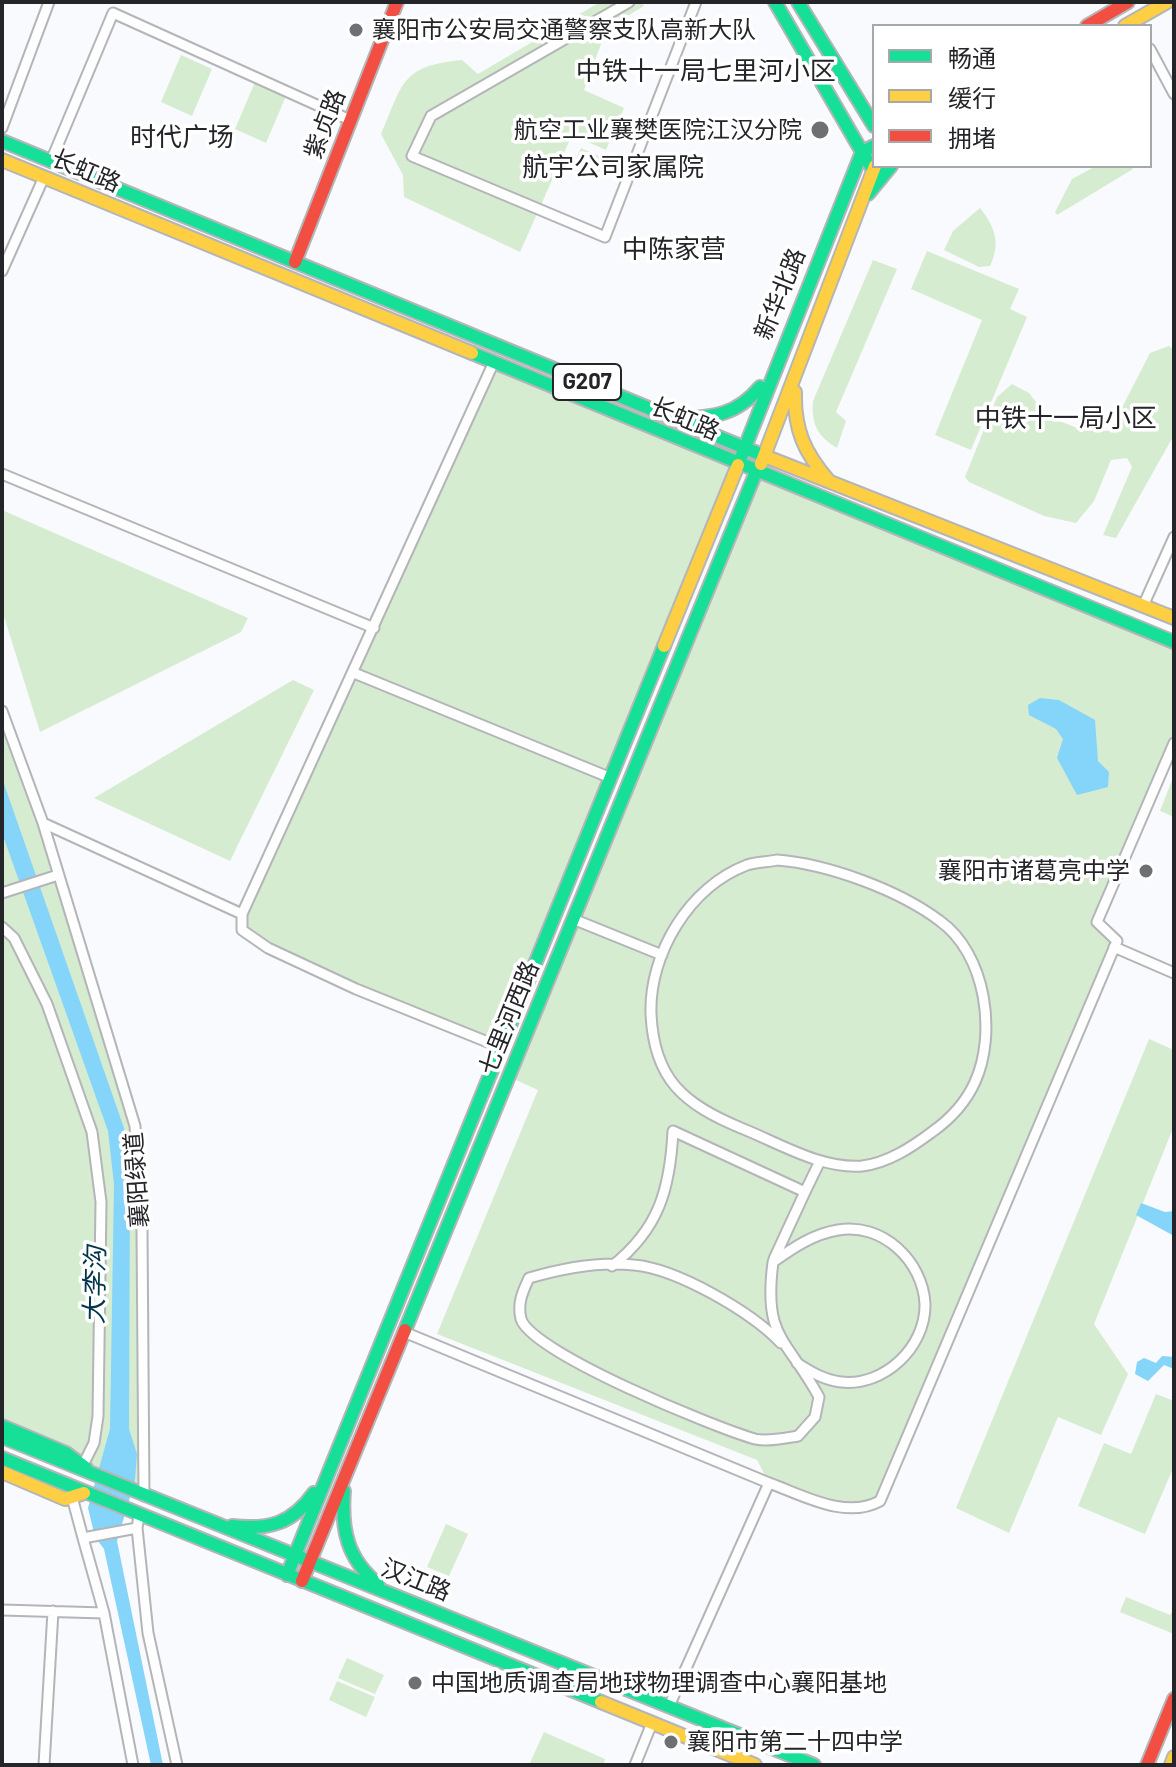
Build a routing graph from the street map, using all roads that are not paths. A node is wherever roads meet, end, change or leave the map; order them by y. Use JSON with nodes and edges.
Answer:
{"nodes":[{"id":1,"x":49,"y":2,"type":"edge"},
{"id":2,"x":397,"y":2,"type":"edge"},
{"id":3,"x":629,"y":2,"type":"edge"},
{"id":4,"x":696,"y":2,"type":"edge"},
{"id":5,"x":775,"y":2,"type":"edge"},
{"id":6,"x":798,"y":2,"type":"edge"},
{"id":7,"x":1128,"y":2,"type":"edge"},
{"id":8,"x":1167,"y":2,"type":"edge"},
{"id":9,"x":1090,"y":24,"type":"edge"},
{"id":10,"x":1133,"y":24,"type":"edge"},
{"id":11,"x":1152,"y":53,"type":"edge"},
{"id":12,"x":847,"y":84,"type":"junction"},
{"id":13,"x":1174,"y":94,"type":"edge"},
{"id":14,"x":872,"y":113,"type":"edge"},
{"id":15,"x":350,"y":120,"type":"junction"},
{"id":16,"x":872,"y":123,"type":"edge"},
{"id":17,"x":846,"y":124,"type":"junction"},
{"id":18,"x":2,"y":128,"type":"edge"},
{"id":19,"x":2,"y":141,"type":"edge"},
{"id":20,"x":868,"y":149,"type":"edge"},
{"id":21,"x":2,"y":160,"type":"edge"},
{"id":22,"x":51,"y":161,"type":"junction"},
{"id":23,"x":877,"y":168,"type":"edge"},
{"id":24,"x":889,"y":168,"type":"edge"},
{"id":25,"x":44,"y":177,"type":"junction"},
{"id":26,"x":842,"y":199,"type":"junction"},
{"id":27,"x":860,"y":207,"type":"junction"},
{"id":28,"x":295,"y":262,"type":"junction"},
{"id":29,"x":2,"y":271,"type":"edge"},
{"id":30,"x":493,"y":364,"type":"junction"},
{"id":31,"x":774,"y":367,"type":"junction"},
{"id":32,"x":796,"y":376,"type":"junction"},
{"id":33,"x":679,"y":419,"type":"junction"},
{"id":34,"x":743,"y":445,"type":"junction"},
{"id":35,"x":766,"y":456,"type":"junction"},
{"id":36,"x":738,"y":465,"type":"junction"},
{"id":37,"x":756,"y":472,"type":"junction"},
{"id":38,"x":2,"y":474,"type":"edge"},
{"id":39,"x":828,"y":481,"type":"junction"},
{"id":40,"x":1174,"y":537,"type":"edge"},
{"id":41,"x":1143,"y":606,"type":"junction"},
{"id":42,"x":1174,"y":618,"type":"edge"},
{"id":43,"x":374,"y":628,"type":"junction"},
{"id":44,"x":1174,"y":642,"type":"edge"},
{"id":45,"x":354,"y":673,"type":"junction"},
{"id":46,"x":2,"y":711,"type":"edge"},
{"id":47,"x":1174,"y":743,"type":"edge"},
{"id":48,"x":611,"y":778,"type":"junction"},
{"id":49,"x":43,"y":823,"type":"junction"},
{"id":50,"x":56,"y":876,"type":"junction"},
{"id":51,"x":2,"y":893,"type":"edge"},
{"id":52,"x":242,"y":914,"type":"junction"},
{"id":53,"x":573,"y":919,"type":"junction"},
{"id":54,"x":2,"y":927,"type":"edge"},
{"id":55,"x":1114,"y":947,"type":"junction"},
{"id":56,"x":662,"y":955,"type":"junction"},
{"id":57,"x":1174,"y":973,"type":"edge"},
{"id":58,"x":500,"y":1047,"type":"junction"},
{"id":59,"x":820,"y":1161,"type":"junction"},
{"id":60,"x":805,"y":1192,"type":"junction"},
{"id":61,"x":773,"y":1262,"type":"junction"},
{"id":62,"x":612,"y":1266,"type":"junction"},
{"id":63,"x":404,"y":1332,"type":"junction"},
{"id":64,"x":781,"y":1343,"type":"junction"},
{"id":65,"x":797,"y":1363,"type":"junction"},
{"id":66,"x":4,"y":1436,"type":"edge"},
{"id":67,"x":2,"y":1458,"type":"edge"},
{"id":68,"x":330,"y":1467,"type":"junction"},
{"id":69,"x":87,"y":1469,"type":"junction"},
{"id":70,"x":2,"y":1472,"type":"edge"},
{"id":71,"x":346,"y":1475,"type":"junction"},
{"id":72,"x":769,"y":1483,"type":"junction"},
{"id":73,"x":78,"y":1495,"type":"junction"},
{"id":74,"x":144,"y":1496,"type":"junction"},
{"id":75,"x":138,"y":1522,"type":"junction"},
{"id":76,"x":211,"y":1523,"type":"junction"},
{"id":77,"x":88,"y":1537,"type":"junction"},
{"id":78,"x":294,"y":1556,"type":"junction"},
{"id":79,"x":310,"y":1562,"type":"junction"},
{"id":80,"x":287,"y":1575,"type":"junction"},
{"id":81,"x":302,"y":1581,"type":"junction"},
{"id":82,"x":397,"y":1596,"type":"junction"},
{"id":83,"x":2,"y":1610,"type":"edge"},
{"id":84,"x":53,"y":1611,"type":"junction"},
{"id":85,"x":104,"y":1613,"type":"junction"},
{"id":86,"x":1174,"y":1699,"type":"edge"},
{"id":87,"x":670,"y":1704,"type":"junction"},
{"id":88,"x":652,"y":1723,"type":"junction"},
{"id":89,"x":1174,"y":1757,"type":"edge"},
{"id":90,"x":44,"y":1765,"type":"edge"},
{"id":91,"x":133,"y":1765,"type":"edge"},
{"id":92,"x":177,"y":1765,"type":"edge"},
{"id":93,"x":635,"y":1765,"type":"edge"},
{"id":94,"x":755,"y":1765,"type":"edge"},
{"id":95,"x":814,"y":1765,"type":"edge"},
{"id":96,"x":1147,"y":1765,"type":"edge"},
{"id":97,"x":1171,"y":1765,"type":"edge"}],
"edges":[{"from":1,"to":18,"type":"street"},
{"from":2,"to":15,"type":"main road","name":"紫贞路"},
{"from":3,"to":4,"type":"street"},
{"from":5,"to":17,"type":"main road"},
{"from":6,"to":12,"type":"main road"},
{"from":7,"to":9,"type":"main road"},
{"from":8,"to":10,"type":"main road"},
{"from":11,"to":13,"type":"street"},
{"from":12,"to":14,"type":"main road"},
{"from":12,"to":16,"type":"main road"},
{"from":15,"to":22,"type":"street"},
{"from":15,"to":28,"type":"main road","name":"紫贞路"},
{"from":17,"to":20,"type":"main road"},
{"from":17,"to":26,"type":"main road"},
{"from":19,"to":22,"type":"main road","name":"长虹路","number":"G207"},
{"from":20,"to":26,"type":"main road","name":"新华北路"},
{"from":21,"to":25,"type":"main road","name":"长虹路","number":"G207"},
{"from":22,"to":28,"type":"main road","name":"长虹路","number":"G207"},
{"from":23,"to":27,"type":"main road","name":"新华北路"},
{"from":24,"to":27,"type":"main road"},
{"from":25,"to":29,"type":"street"},
{"from":25,"to":30,"type":"main road","name":"长虹路","number":"G207"},
{"from":26,"to":31,"type":"main road","name":"新华北路"},
{"from":27,"to":32,"type":"main road","name":"新华北路"},
{"from":28,"to":33,"type":"main road","name":"长虹路","number":"G207"},
{"from":30,"to":36,"type":"main road","name":"长虹路","number":"G207"},
{"from":30,"to":43,"type":"street"},
{"from":31,"to":33,"type":"main road"},
{"from":31,"to":34,"type":"main road","name":"新华北路"},
{"from":32,"to":35,"type":"main road","name":"新华北路"},
{"from":32,"to":39,"type":"main road"},
{"from":33,"to":34,"type":"main road","name":"长虹路","number":"G207"},
{"from":34,"to":35,"type":"main road","name":"长虹路","number":"G207"},
{"from":34,"to":36,"type":"main road","name":"新华北路"},
{"from":35,"to":37,"type":"main road","name":"新华北路"},
{"from":35,"to":39,"type":"main road","name":"长虹路","number":"G207"},
{"from":36,"to":37,"type":"main road","name":"长虹路","number":"G207"},
{"from":36,"to":48,"type":"main road","name":"七里河西路"},
{"from":37,"to":44,"type":"main road","name":"长虹路","number":"G207"},
{"from":37,"to":53,"type":"main road","name":"七里河西路"},
{"from":38,"to":43,"type":"street"},
{"from":39,"to":41,"type":"main road","name":"长虹路","number":"G207"},
{"from":40,"to":41,"type":"street"},
{"from":41,"to":42,"type":"main road","name":"长虹路","number":"G207"},
{"from":43,"to":45,"type":"street"},
{"from":45,"to":48,"type":"street"},
{"from":45,"to":52,"type":"street"},
{"from":46,"to":49,"type":"street","name":"襄阳绿道"},
{"from":47,"to":55,"type":"street"},
{"from":48,"to":58,"type":"main road","name":"七里河西路"},
{"from":49,"to":50,"type":"street","name":"襄阳绿道"},
{"from":49,"to":52,"type":"street"},
{"from":50,"to":51,"type":"street"},
{"from":50,"to":74,"type":"street","name":"襄阳绿道"},
{"from":52,"to":58,"type":"street"},
{"from":53,"to":56,"type":"street"},
{"from":53,"to":63,"type":"main road","name":"七里河西路"},
{"from":54,"to":69,"type":"street","name":"襄阳绿道"},
{"from":55,"to":57,"type":"street"},
{"from":55,"to":72,"type":"street"},
{"from":56,"to":59,"type":"street"},
{"from":56,"to":59,"type":"street"},
{"from":58,"to":68,"type":"main road","name":"七里河西路"},
{"from":59,"to":60,"type":"street"},
{"from":60,"to":61,"type":"street"},
{"from":60,"to":62,"type":"street"},
{"from":61,"to":64,"type":"street"},
{"from":61,"to":65,"type":"street"},
{"from":62,"to":64,"type":"street"},
{"from":62,"to":65,"type":"street"},
{"from":63,"to":71,"type":"main road","name":"七里河西路"},
{"from":63,"to":72,"type":"street"},
{"from":64,"to":65,"type":"street"},
{"from":66,"to":69,"type":"main road","name":"汉江路"},
{"from":67,"to":73,"type":"main road","name":"汉江路"},
{"from":68,"to":76,"type":"main road"},
{"from":68,"to":78,"type":"main road","name":"七里河西路"},
{"from":69,"to":74,"type":"main road","name":"汉江路"},
{"from":70,"to":73,"type":"main road"},
{"from":71,"to":79,"type":"main road","name":"七里河西路"},
{"from":71,"to":82,"type":"main road"},
{"from":72,"to":87,"type":"street"},
{"from":73,"to":75,"type":"main road","name":"汉江路"},
{"from":73,"to":77,"type":"street"},
{"from":74,"to":76,"type":"main road","name":"汉江路"},
{"from":75,"to":77,"type":"street"},
{"from":75,"to":80,"type":"main road","name":"汉江路"},
{"from":75,"to":92,"type":"street"},
{"from":76,"to":78,"type":"main road","name":"汉江路"},
{"from":77,"to":85,"type":"street"},
{"from":78,"to":79,"type":"main road","name":"汉江路"},
{"from":78,"to":80,"type":"main road","name":"七里河西路"},
{"from":79,"to":81,"type":"main road","name":"七里河西路"},
{"from":79,"to":82,"type":"main road","name":"汉江路"},
{"from":80,"to":81,"type":"main road","name":"汉江路"},
{"from":81,"to":88,"type":"main road","name":"汉江路"},
{"from":82,"to":87,"type":"main road","name":"汉江路"},
{"from":83,"to":84,"type":"street"},
{"from":84,"to":85,"type":"street"},
{"from":84,"to":90,"type":"street"},
{"from":85,"to":91,"type":"street"},
{"from":86,"to":96,"type":"main road"},
{"from":87,"to":95,"type":"main road","name":"汉江路"},
{"from":88,"to":93,"type":"street"},
{"from":88,"to":94,"type":"main road","name":"汉江路"},
{"from":89,"to":97,"type":"main road"}]}
